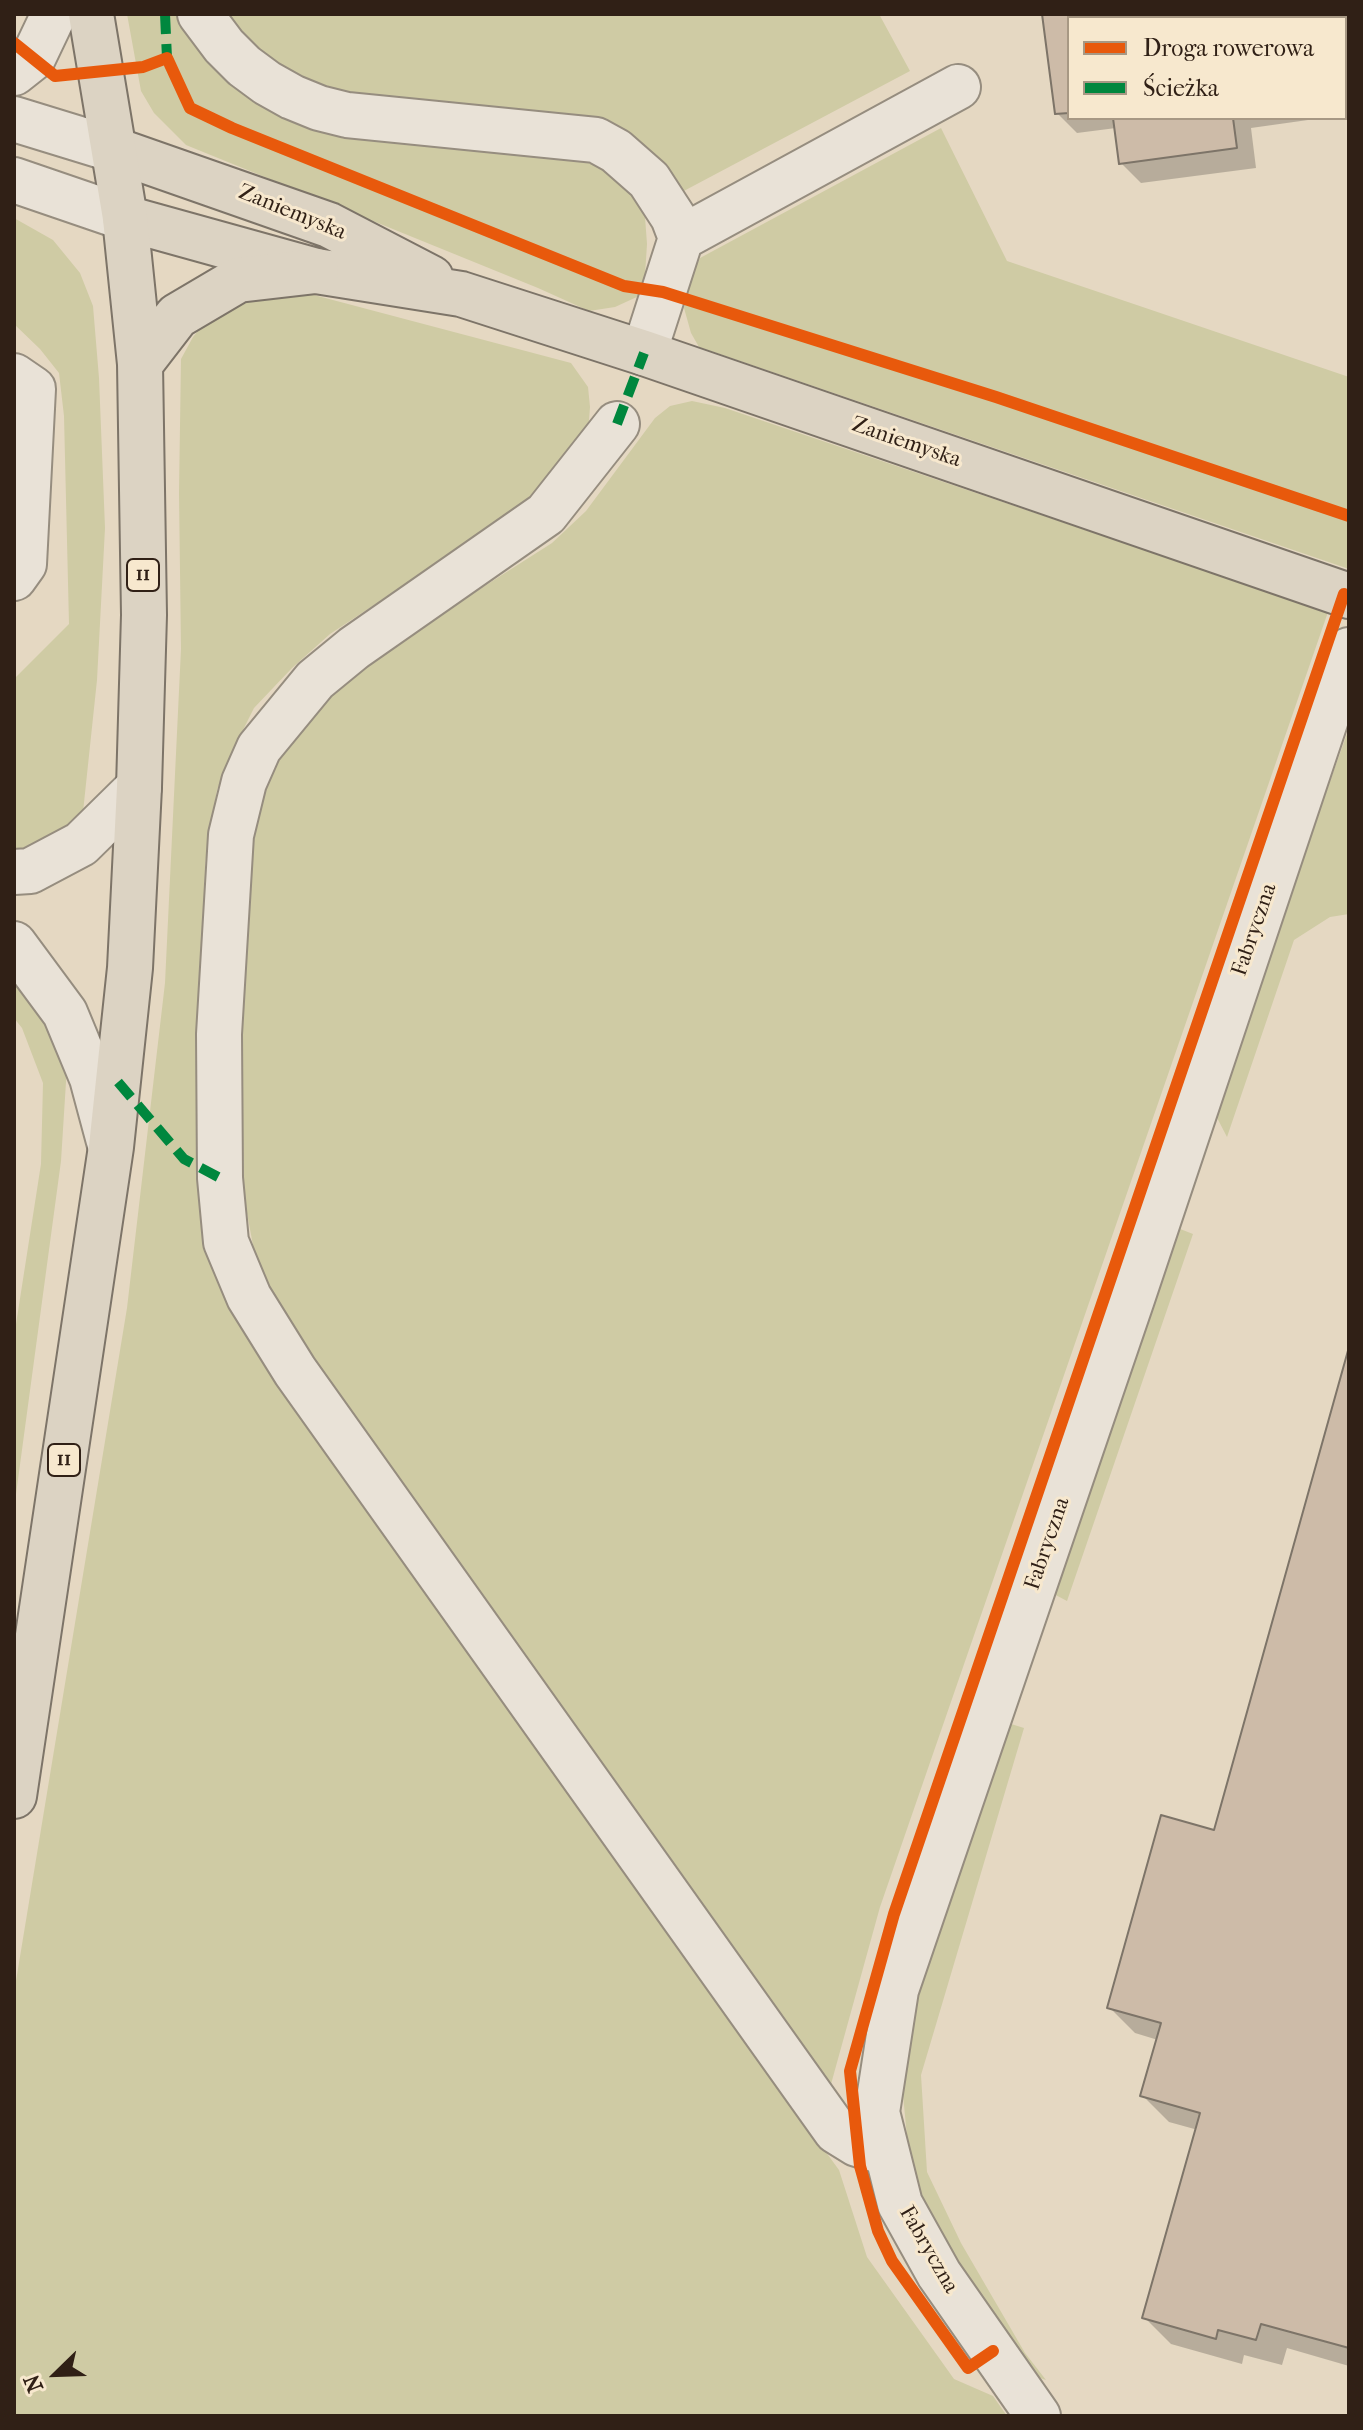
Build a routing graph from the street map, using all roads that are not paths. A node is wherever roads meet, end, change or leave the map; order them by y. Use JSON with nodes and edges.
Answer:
{"nodes":[{"id":1,"x":54,"y":14,"type":"edge"},
{"id":2,"x":91,"y":14,"type":"edge"},
{"id":3,"x":200,"y":14,"type":"edge"},
{"id":4,"x":14,"y":73,"type":"edge"},
{"id":5,"x":958,"y":87,"type":"dead end"},
{"id":6,"x":14,"y":119,"type":"edge"},
{"id":7,"x":115,"y":150,"type":"junction"},
{"id":8,"x":14,"y":180,"type":"edge"},
{"id":9,"x":125,"y":218,"type":"junction"},
{"id":10,"x":681,"y":238,"type":"junction"},
{"id":11,"x":316,"y":271,"type":"junction"},
{"id":12,"x":461,"y":294,"type":"junction"},
{"id":13,"x":644,"y":353,"type":"junction"},
{"id":14,"x":140,"y":364,"type":"junction"},
{"id":15,"x":14,"y":376,"type":"edge"},
{"id":16,"x":617,"y":424,"type":"dead end"},
{"id":17,"x":14,"y":578,"type":"edge"},
{"id":18,"x":1349,"y":596,"type":"edge"},
{"id":19,"x":1349,"y":650,"type":"edge"},
{"id":20,"x":139,"y":787,"type":"junction"},
{"id":21,"x":14,"y":872,"type":"edge"},
{"id":22,"x":14,"y":944,"type":"edge"},
{"id":23,"x":111,"y":1147,"type":"junction"},
{"id":24,"x":14,"y":1796,"type":"edge"},
{"id":25,"x":887,"y":2153,"type":"junction"},
{"id":26,"x":1038,"y":2416,"type":"edge"}],
"edges":[{"from":1,"to":4,"type":"street"},
{"from":2,"to":7,"type":"main road","number":"11"},
{"from":3,"to":10,"type":"street"},
{"from":5,"to":10,"type":"street"},
{"from":6,"to":7,"type":"street"},
{"from":7,"to":9,"type":"main road","number":"11"},
{"from":7,"to":12,"type":"main road","name":"Zaniemyska"},
{"from":8,"to":9,"type":"street"},
{"from":9,"to":11,"type":"main road","name":"Zaniemyska"},
{"from":9,"to":14,"type":"main road","number":"11"},
{"from":10,"to":13,"type":"street"},
{"from":11,"to":12,"type":"main road","name":"Zaniemyska"},
{"from":11,"to":14,"type":"main road"},
{"from":12,"to":13,"type":"main road","name":"Zaniemyska"},
{"from":13,"to":18,"type":"main road","name":"Zaniemyska"},
{"from":14,"to":20,"type":"main road","number":"11"},
{"from":15,"to":17,"type":"street"},
{"from":16,"to":25,"type":"street"},
{"from":19,"to":25,"type":"street","name":"Fabryczna"},
{"from":20,"to":21,"type":"street"},
{"from":20,"to":23,"type":"main road","number":"11"},
{"from":22,"to":23,"type":"street"},
{"from":23,"to":24,"type":"main road","number":"11"},
{"from":25,"to":26,"type":"street","name":"Fabryczna"}]}
